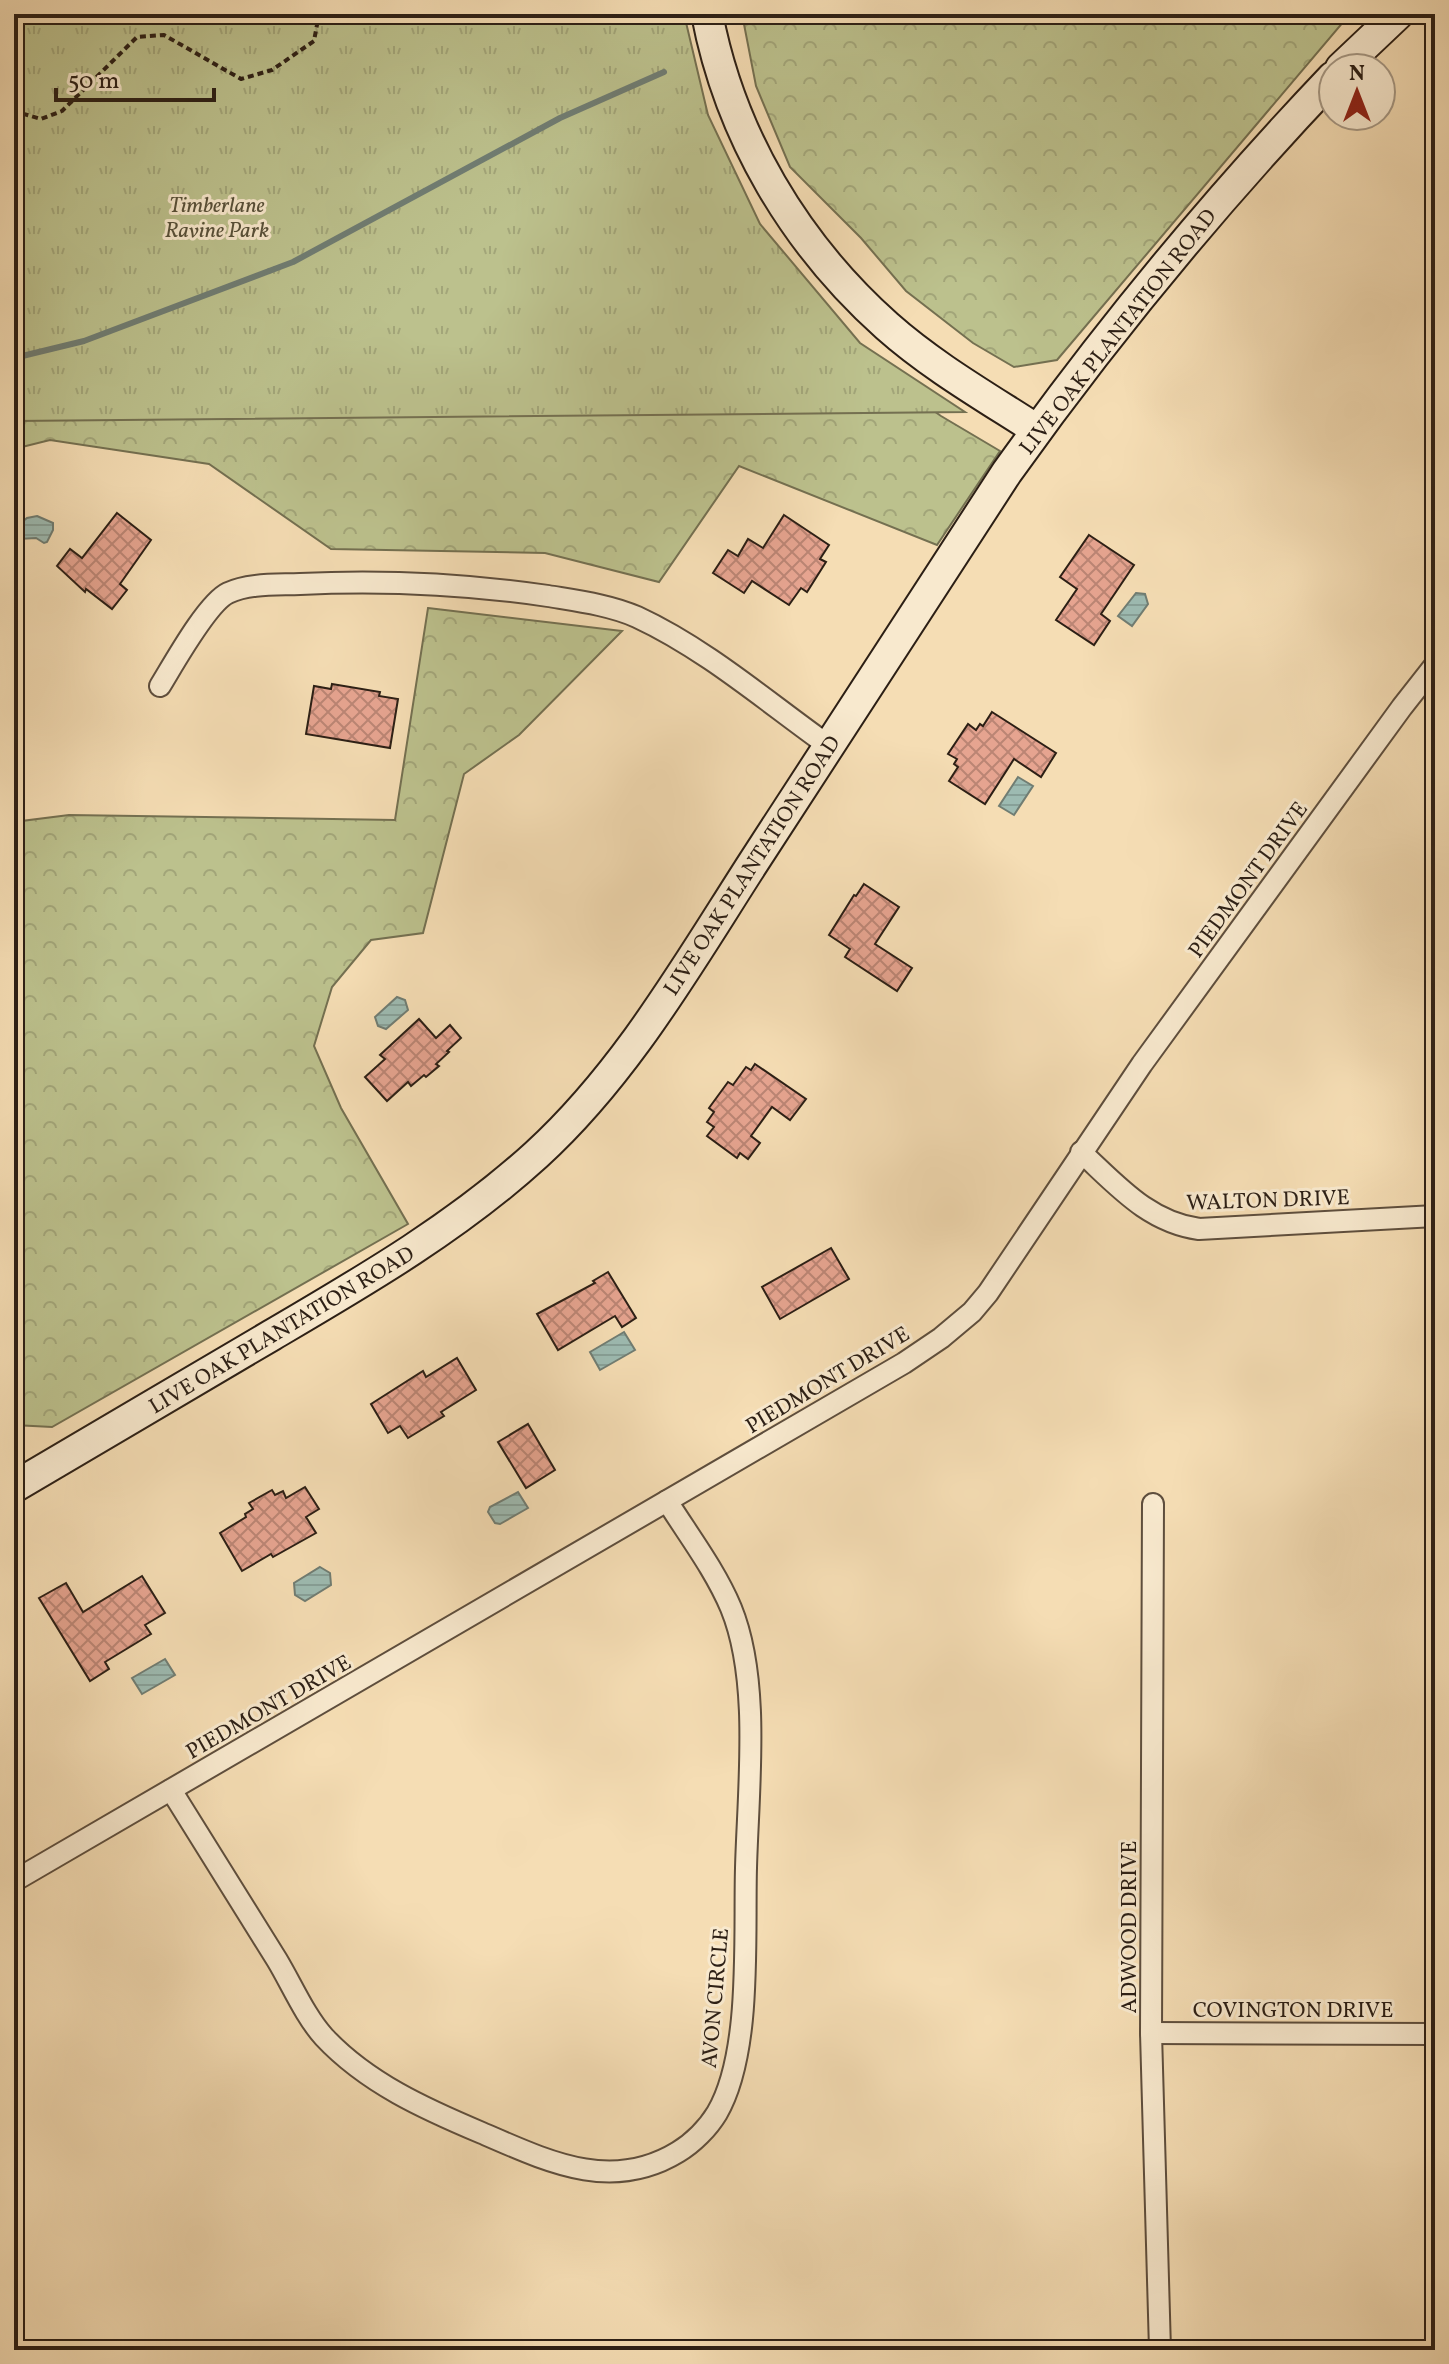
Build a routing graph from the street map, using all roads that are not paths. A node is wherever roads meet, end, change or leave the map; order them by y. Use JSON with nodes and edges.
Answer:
{"nodes":[{"id":1,"x":707,"y":14,"type":"edge"},
{"id":2,"x":1398,"y":14,"type":"edge"},
{"id":3,"x":1358,"y":52,"type":"edge"},
{"id":4,"x":1317,"y":94,"type":"edge"},
{"id":5,"x":1037,"y":430,"type":"junction"},
{"id":6,"x":1435,"y":665,"type":"edge"},
{"id":7,"x":160,"y":686,"type":"dead end"},
{"id":8,"x":829,"y":746,"type":"junction"},
{"id":9,"x":1081,"y":1152,"type":"junction"},
{"id":10,"x":1435,"y":1216,"type":"edge"},
{"id":11,"x":14,"y":1487,"type":"edge"},
{"id":12,"x":667,"y":1501,"type":"junction"},
{"id":13,"x":1153,"y":1504,"type":"dead end"},
{"id":14,"x":171,"y":1790,"type":"junction"},
{"id":15,"x":14,"y":1881,"type":"edge"},
{"id":16,"x":1151,"y":2033,"type":"junction"},
{"id":17,"x":1435,"y":2034,"type":"edge"},
{"id":18,"x":1160,"y":2350,"type":"edge"}],
"edges":[{"from":1,"to":5,"type":"street"},
{"from":2,"to":3,"type":"street"},
{"from":4,"to":5,"type":"street","name":"LIVE OAK PLANTATION ROAD"},
{"from":5,"to":8,"type":"street","name":"LIVE OAK PLANTATION ROAD"},
{"from":6,"to":9,"type":"street","name":"PIEDMONT DRIVE"},
{"from":7,"to":8,"type":"street"},
{"from":8,"to":11,"type":"street","name":"LIVE OAK PLANTATION ROAD"},
{"from":9,"to":10,"type":"street","name":"WALTON DRIVE"},
{"from":9,"to":12,"type":"street","name":"PIEDMONT DRIVE"},
{"from":12,"to":14,"type":"street","name":"PIEDMONT DRIVE"},
{"from":12,"to":14,"type":"street","name":"AVON CIRCLE"},
{"from":13,"to":16,"type":"street","name":"ADWOOD DRIVE"},
{"from":14,"to":15,"type":"street","name":"PIEDMONT DRIVE"},
{"from":16,"to":17,"type":"street","name":"COVINGTON DRIVE"},
{"from":16,"to":18,"type":"street","name":"ADWOOD DRIVE"}]}
